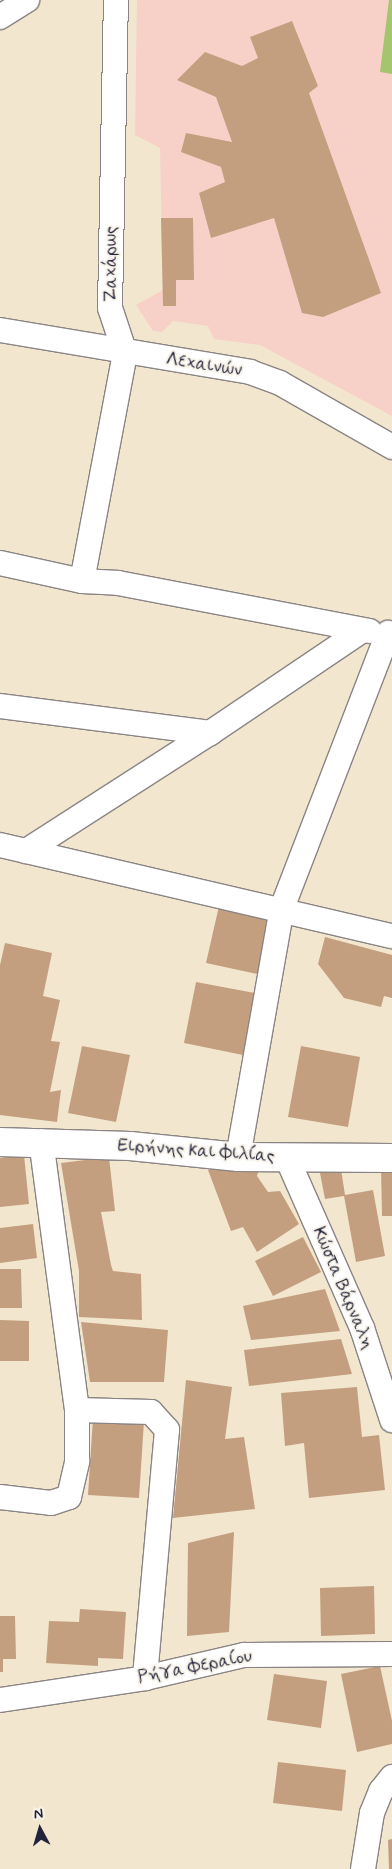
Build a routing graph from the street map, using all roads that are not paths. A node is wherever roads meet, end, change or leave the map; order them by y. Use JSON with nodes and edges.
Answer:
{"nodes":[{"id":1,"x":27,"y":0,"type":"edge"},
{"id":2,"x":116,"y":0,"type":"edge"},
{"id":3,"x":0,"y":17,"type":"edge"},
{"id":4,"x":0,"y":330,"type":"edge"},
{"id":5,"x":125,"y":353,"type":"junction"},
{"id":6,"x":392,"y":447,"type":"edge"},
{"id":7,"x":0,"y":563,"type":"edge"},
{"id":8,"x":82,"y":581,"type":"junction"},
{"id":9,"x":361,"y":631,"type":"junction"},
{"id":10,"x":390,"y":634,"type":"edge"},
{"id":11,"x":0,"y":706,"type":"edge"},
{"id":12,"x":210,"y":733,"type":"junction"},
{"id":13,"x":0,"y":845,"type":"edge"},
{"id":14,"x":26,"y":852,"type":"junction"},
{"id":15,"x":282,"y":908,"type":"junction"},
{"id":16,"x":392,"y":936,"type":"edge"},
{"id":17,"x":41,"y":1141,"type":"junction"},
{"id":18,"x":0,"y":1142,"type":"edge"},
{"id":19,"x":238,"y":1157,"type":"junction"},
{"id":20,"x":287,"y":1158,"type":"junction"},
{"id":21,"x":392,"y":1158,"type":"edge"},
{"id":22,"x":77,"y":1410,"type":"junction"},
{"id":23,"x":392,"y":1420,"type":"edge"},
{"id":24,"x":0,"y":1497,"type":"edge"},
{"id":25,"x":392,"y":1654,"type":"edge"},
{"id":26,"x":145,"y":1678,"type":"junction"},
{"id":27,"x":0,"y":1700,"type":"edge"},
{"id":28,"x":392,"y":1777,"type":"edge"},
{"id":29,"x":362,"y":1869,"type":"edge"}],
"edges":[{"from":1,"to":3,"type":"street"},
{"from":2,"to":5,"type":"street","name":"Ζαχάρως"},
{"from":4,"to":5,"type":"street","name":"Λεχαινών"},
{"from":5,"to":6,"type":"street","name":"Λεχαινών"},
{"from":5,"to":8,"type":"street","name":"Ζαχάρως"},
{"from":7,"to":8,"type":"street"},
{"from":8,"to":9,"type":"street"},
{"from":9,"to":10,"type":"street"},
{"from":9,"to":12,"type":"street"},
{"from":10,"to":15,"type":"street"},
{"from":11,"to":12,"type":"street"},
{"from":12,"to":14,"type":"street"},
{"from":13,"to":14,"type":"street"},
{"from":14,"to":15,"type":"street"},
{"from":15,"to":16,"type":"street"},
{"from":15,"to":19,"type":"street"},
{"from":17,"to":18,"type":"street","name":"Ειρήνης και Φιλίας"},
{"from":17,"to":19,"type":"street","name":"Ειρήνης και Φιλίας"},
{"from":17,"to":22,"type":"street"},
{"from":19,"to":20,"type":"street","name":"Ειρήνης και Φιλίας"},
{"from":20,"to":21,"type":"street","name":"Ειρήνης και Φιλίας"},
{"from":20,"to":23,"type":"street","name":"Κώστα Βάρναλη"},
{"from":22,"to":24,"type":"street"},
{"from":22,"to":26,"type":"street"},
{"from":25,"to":26,"type":"street","name":"Ρήγα Φεραίου"},
{"from":26,"to":27,"type":"street","name":"Ρήγα Φεραίου"},
{"from":28,"to":29,"type":"street"}]}
